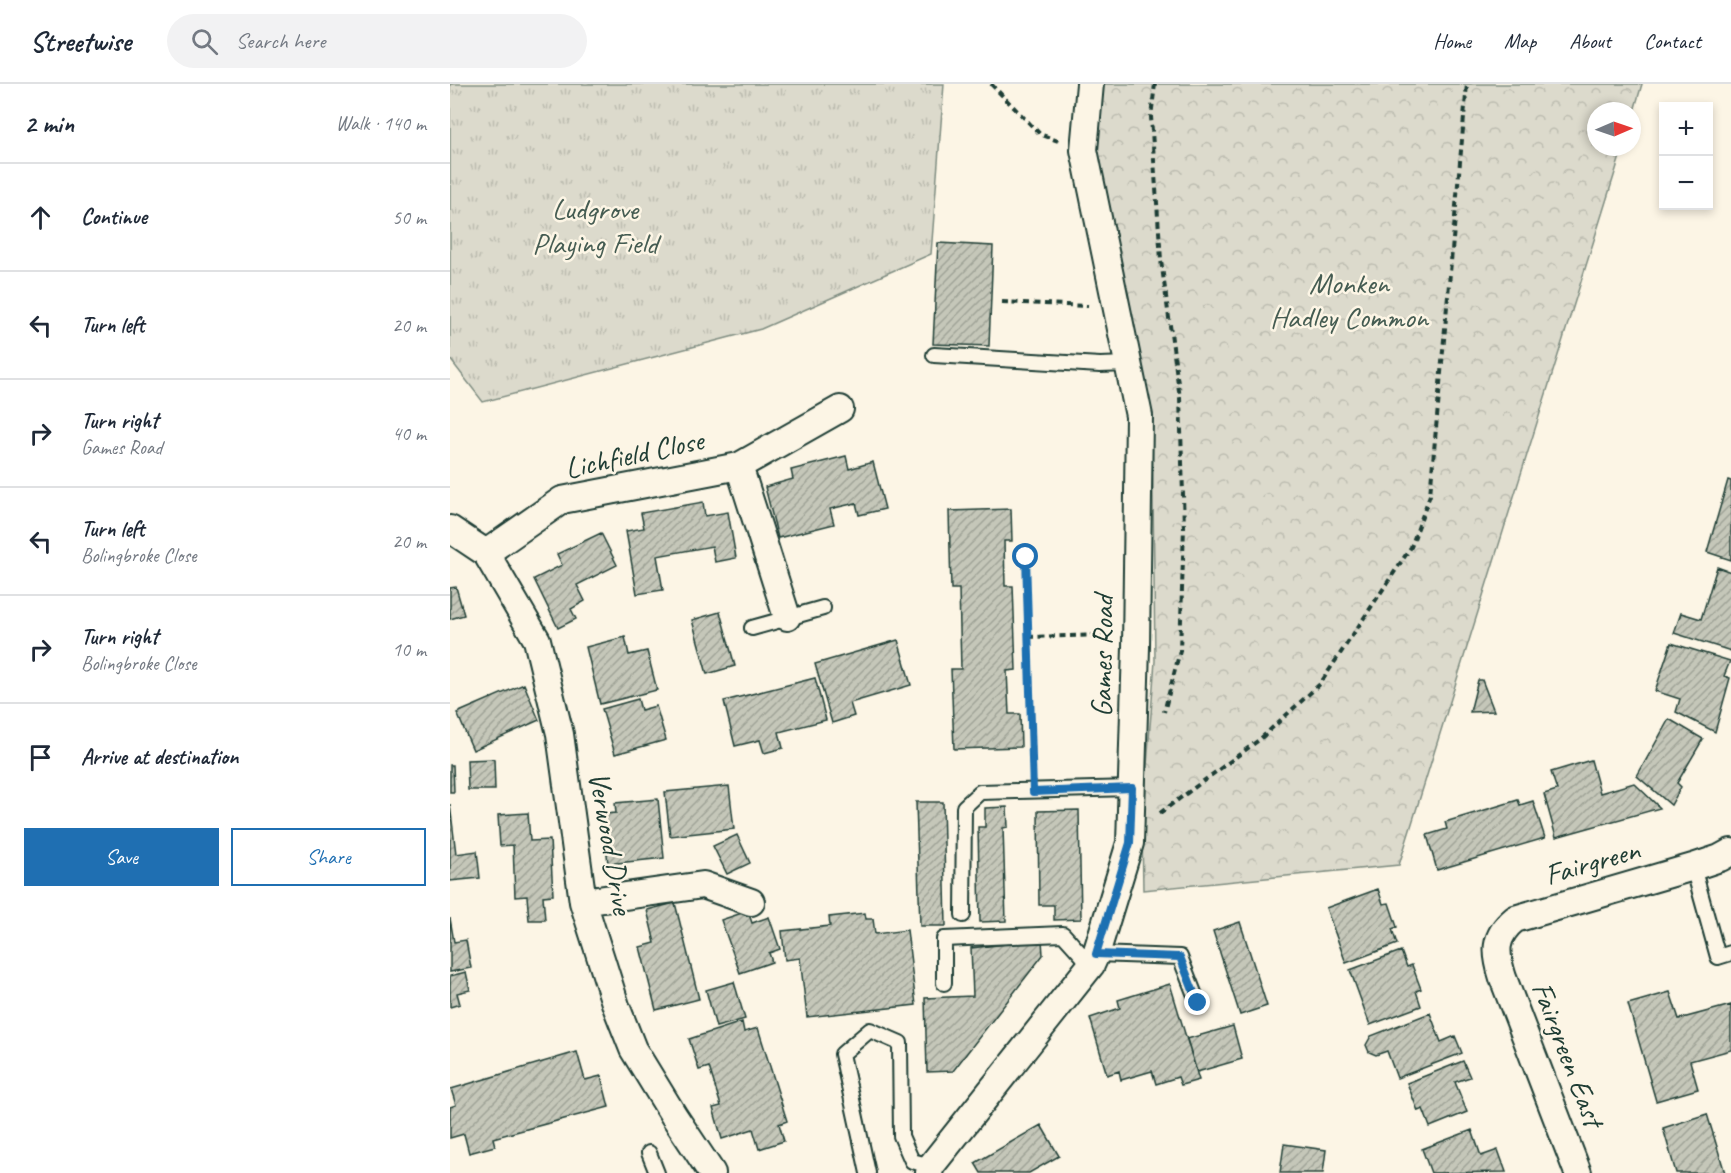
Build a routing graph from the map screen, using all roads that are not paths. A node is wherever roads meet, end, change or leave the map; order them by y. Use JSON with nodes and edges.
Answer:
{"nodes":[{"id":1,"x":1090,"y":84,"type":"edge"},
{"id":2,"x":934,"y":355,"type":"dead end"},
{"id":3,"x":1128,"y":364,"type":"junction"},
{"id":4,"x":840,"y":409,"type":"dead end"},
{"id":5,"x":739,"y":466,"type":"junction"},
{"id":6,"x":450,"y":530,"type":"edge"},
{"id":7,"x":486,"y":553,"type":"junction"},
{"id":8,"x":823,"y":608,"type":"dead end"},
{"id":9,"x":787,"y":617,"type":"junction"},
{"id":10,"x":752,"y":628,"type":"dead end"},
{"id":11,"x":1132,"y":788,"type":"junction"},
{"id":12,"x":1731,"y":852,"type":"edge"},
{"id":13,"x":1693,"y":867,"type":"junction"},
{"id":14,"x":583,"y":902,"type":"junction"},
{"id":15,"x":751,"y":902,"type":"dead end"},
{"id":16,"x":963,"y":915,"type":"dead end"},
{"id":17,"x":1731,"y":953,"type":"edge"},
{"id":18,"x":1497,"y":959,"type":"joint"},
{"id":19,"x":1093,"y":960,"type":"junction"},
{"id":20,"x":944,"y":983,"type":"dead end"},
{"id":21,"x":1198,"y":1003,"type":"dead end"},
{"id":22,"x":650,"y":1153,"type":"dead end"},
{"id":23,"x":930,"y":1170,"type":"edge"},
{"id":24,"x":657,"y":1173,"type":"edge"},
{"id":25,"x":712,"y":1173,"type":"edge"},
{"id":26,"x":868,"y":1173,"type":"edge"},
{"id":27,"x":1578,"y":1173,"type":"edge"}],
"edges":[{"from":1,"to":3,"type":"street","name":"Games Road"},
{"from":2,"to":3,"type":"lane"},
{"from":3,"to":11,"type":"street","name":"Games Road"},
{"from":4,"to":5,"type":"street","name":"Lichfield Close"},
{"from":5,"to":7,"type":"street","name":"Lichfield Close"},
{"from":5,"to":9,"type":"street","name":"Lichfield Close"},
{"from":6,"to":7,"type":"street","name":"Verwood Drive"},
{"from":7,"to":14,"type":"street","name":"Verwood Drive"},
{"from":8,"to":9,"type":"lane"},
{"from":9,"to":10,"type":"lane"},
{"from":11,"to":16,"type":"lane"},
{"from":11,"to":19,"type":"street","name":"Games Road"},
{"from":12,"to":13,"type":"street","name":"Fairgreen"},
{"from":13,"to":17,"type":"lane"},
{"from":13,"to":18,"type":"street","name":"Fairgreen"},
{"from":14,"to":15,"type":"street"},
{"from":14,"to":25,"type":"street","name":"Verwood Drive"},
{"from":18,"to":27,"type":"street","name":"Fairgreen East"},
{"from":19,"to":20,"type":"lane"},
{"from":19,"to":21,"type":"lane"},
{"from":19,"to":23,"type":"street","name":"Games Road"},
{"from":22,"to":24,"type":"lane"},
{"from":23,"to":26,"type":"lane"}]}
